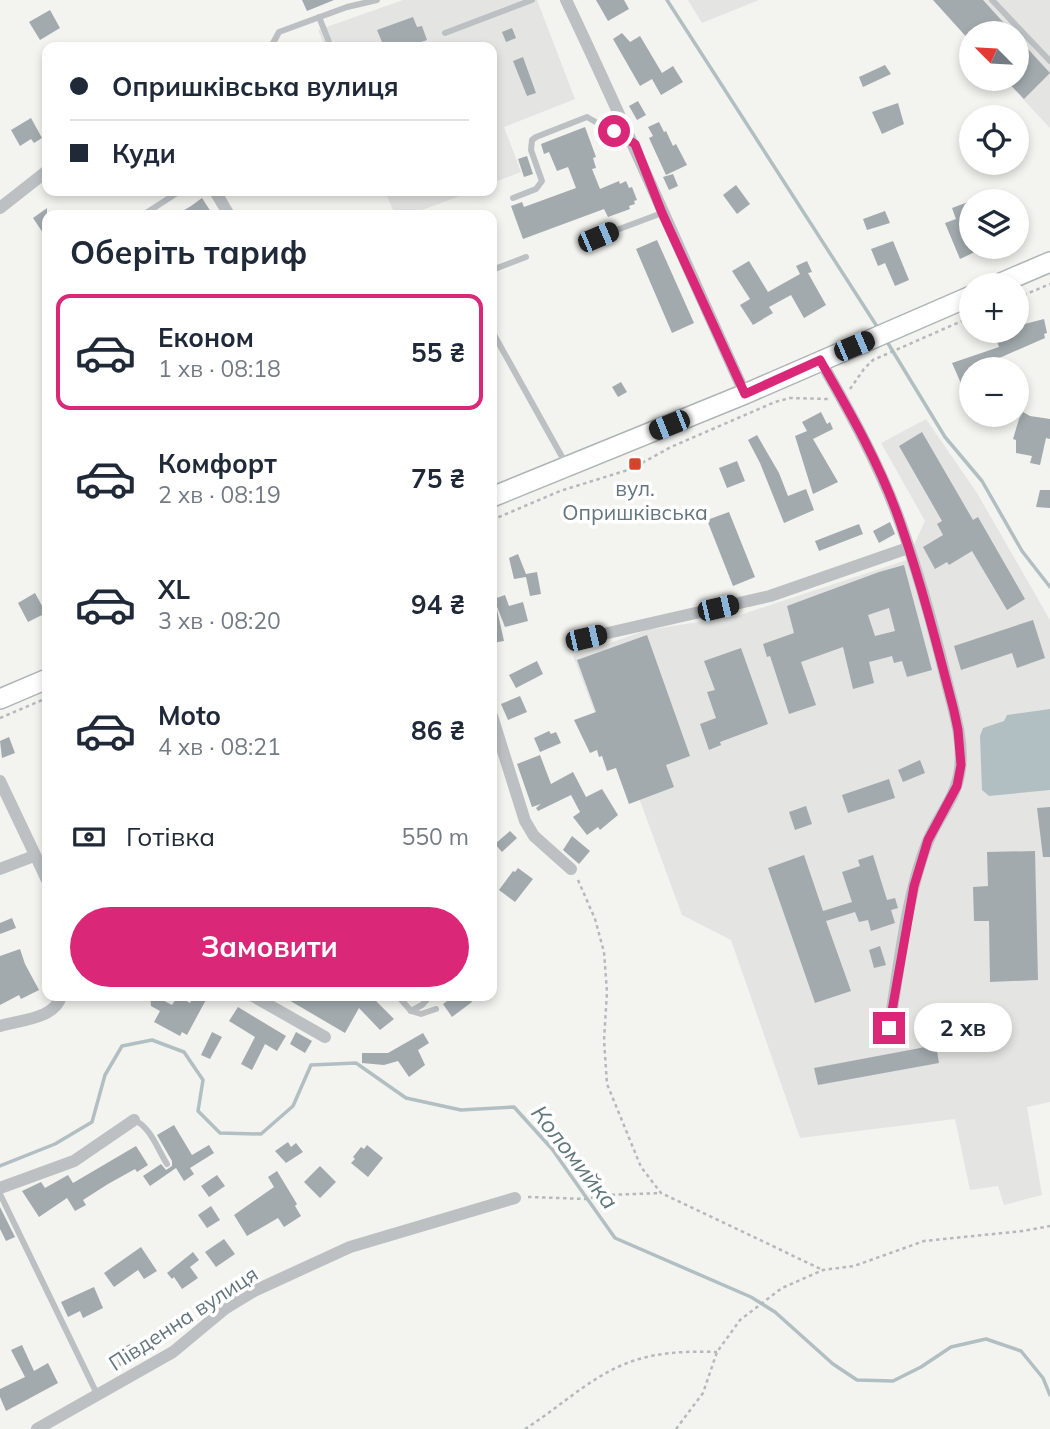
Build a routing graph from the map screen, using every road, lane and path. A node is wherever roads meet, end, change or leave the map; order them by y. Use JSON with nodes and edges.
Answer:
{"nodes":[{"id":1,"x":377,"y":0,"type":"edge"},
{"id":2,"x":532,"y":0,"type":"edge"},
{"id":3,"x":566,"y":0,"type":"edge"},
{"id":4,"x":992,"y":0,"type":"edge"},
{"id":5,"x":319,"y":17,"type":"junction"},
{"id":6,"x":445,"y":33,"type":"dead end"},
{"id":7,"x":274,"y":42,"type":"edge"},
{"id":8,"x":329,"y":42,"type":"edge"},
{"id":9,"x":1050,"y":61,"type":"edge"},
{"id":10,"x":635,"y":144,"type":"junction"},
{"id":11,"x":42,"y":175,"type":"edge"},
{"id":12,"x":172,"y":196,"type":"edge"},
{"id":13,"x":513,"y":198,"type":"dead end"},
{"id":14,"x":0,"y":208,"type":"edge"},
{"id":15,"x":151,"y":210,"type":"edge"},
{"id":16,"x":662,"y":213,"type":"junction"},
{"id":17,"x":598,"y":237,"type":"dead end"},
{"id":18,"x":526,"y":257,"type":"dead end"},
{"id":19,"x":1050,"y":262,"type":"edge"},
{"id":20,"x":497,"y":268,"type":"edge"},
{"id":21,"x":1024,"y":273,"type":"edge"},
{"id":22,"x":1050,"y":285,"type":"edge"},
{"id":23,"x":1029,"y":293,"type":"edge"},
{"id":24,"x":959,"y":301,"type":"edge"},
{"id":25,"x":959,"y":322,"type":"edge"},
{"id":26,"x":497,"y":340,"type":"edge"},
{"id":27,"x":820,"y":360,"type":"junction"},
{"id":28,"x":745,"y":394,"type":"junction"},
{"id":29,"x":839,"y":394,"type":"junction"},
{"id":30,"x":568,"y":466,"type":"junction"},
{"id":31,"x":497,"y":495,"type":"edge"},
{"id":32,"x":497,"y":518,"type":"edge"},
{"id":33,"x":908,"y":548,"type":"junction"},
{"id":34,"x":586,"y":638,"type":"dead end"},
{"id":35,"x":42,"y":681,"type":"edge"},
{"id":36,"x":0,"y":699,"type":"edge"},
{"id":37,"x":42,"y":700,"type":"edge"},
{"id":38,"x":0,"y":718,"type":"edge"},
{"id":39,"x":497,"y":743,"type":"edge"},
{"id":40,"x":0,"y":781,"type":"edge"},
{"id":41,"x":34,"y":856,"type":"junction"},
{"id":42,"x":0,"y":869,"type":"edge"},
{"id":43,"x":571,"y":869,"type":"joint"},
{"id":44,"x":42,"y":871,"type":"edge"},
{"id":45,"x":59,"y":1001,"type":"edge"},
{"id":46,"x":262,"y":1001,"type":"edge"},
{"id":47,"x":402,"y":1001,"type":"edge"},
{"id":48,"x":426,"y":1001,"type":"edge"},
{"id":49,"x":436,"y":1009,"type":"dead end"},
{"id":50,"x":411,"y":1011,"type":"junction"},
{"id":51,"x":0,"y":1026,"type":"edge"},
{"id":52,"x":889,"y":1028,"type":"dead end"},
{"id":53,"x":325,"y":1037,"type":"dead end"},
{"id":54,"x":134,"y":1120,"type":"joint"},
{"id":55,"x":167,"y":1164,"type":"dead end"},
{"id":56,"x":0,"y":1188,"type":"edge"},
{"id":57,"x":661,"y":1193,"type":"junction"},
{"id":58,"x":0,"y":1194,"type":"edge"},
{"id":59,"x":516,"y":1198,"type":"joint"},
{"id":60,"x":1050,"y":1226,"type":"edge"},
{"id":61,"x":823,"y":1270,"type":"junction"},
{"id":62,"x":717,"y":1352,"type":"junction"},
{"id":63,"x":98,"y":1396,"type":"junction"},
{"id":64,"x":37,"y":1429,"type":"edge"},
{"id":65,"x":525,"y":1429,"type":"edge"},
{"id":66,"x":676,"y":1429,"type":"edge"}],
"edges":[{"from":1,"to":5,"type":"lane"},
{"from":2,"to":6,"type":"lane"},
{"from":3,"to":10,"type":"street"},
{"from":4,"to":9,"type":"lane"},
{"from":5,"to":7,"type":"lane"},
{"from":5,"to":8,"type":"lane"},
{"from":10,"to":13,"type":"lane"},
{"from":10,"to":16,"type":"street"},
{"from":11,"to":14,"type":"street"},
{"from":12,"to":15,"type":"lane"},
{"from":16,"to":17,"type":"lane"},
{"from":16,"to":28,"type":"street"},
{"from":18,"to":20,"type":"lane"},
{"from":19,"to":21,"type":"main road"},
{"from":22,"to":23,"type":"path"},
{"from":24,"to":27,"type":"main road"},
{"from":25,"to":29,"type":"path"},
{"from":26,"to":30,"type":"lane"},
{"from":27,"to":28,"type":"main road"},
{"from":27,"to":29,"type":"street"},
{"from":28,"to":30,"type":"main road"},
{"from":29,"to":32,"type":"path"},
{"from":29,"to":33,"type":"street"},
{"from":30,"to":31,"type":"main road"},
{"from":33,"to":34,"type":"street"},
{"from":33,"to":52,"type":"street"},
{"from":35,"to":36,"type":"main road"},
{"from":37,"to":38,"type":"path"},
{"from":39,"to":43,"type":"street"},
{"from":40,"to":41,"type":"street"},
{"from":41,"to":42,"type":"street"},
{"from":41,"to":44,"type":"street"},
{"from":43,"to":57,"type":"path"},
{"from":45,"to":51,"type":"street"},
{"from":46,"to":53,"type":"street"},
{"from":47,"to":50,"type":"lane"},
{"from":48,"to":50,"type":"lane"},
{"from":49,"to":50,"type":"lane"},
{"from":54,"to":55,"type":"lane"},
{"from":54,"to":56,"type":"street"},
{"from":57,"to":59,"type":"path"},
{"from":57,"to":61,"type":"path"},
{"from":58,"to":63,"type":"lane"},
{"from":59,"to":63,"type":"street","name":"Південна вулиця"},
{"from":60,"to":61,"type":"path"},
{"from":61,"to":62,"type":"path"},
{"from":62,"to":65,"type":"path"},
{"from":62,"to":66,"type":"path"},
{"from":63,"to":64,"type":"street","name":"Південна вулиця"}]}
